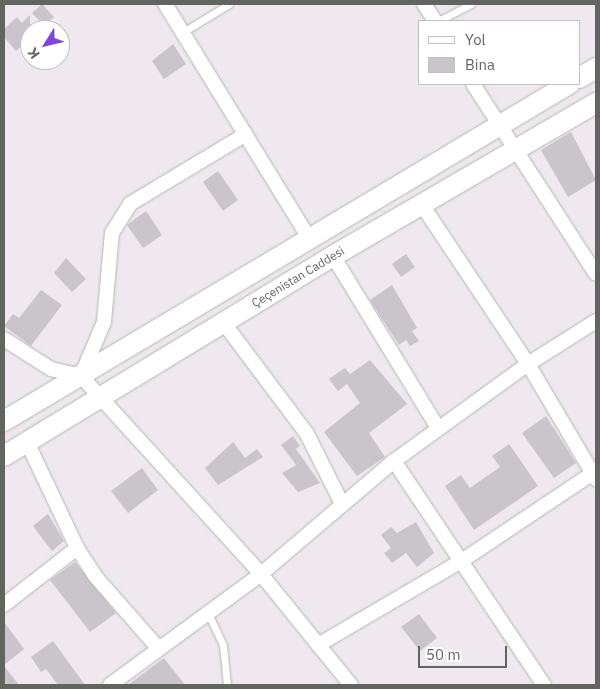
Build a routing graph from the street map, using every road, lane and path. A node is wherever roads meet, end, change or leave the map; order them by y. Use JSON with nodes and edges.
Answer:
{"nodes":[{"id":1,"x":166,"y":4,"type":"edge"},
{"id":2,"x":229,"y":4,"type":"edge"},
{"id":3,"x":424,"y":4,"type":"edge"},
{"id":4,"x":471,"y":4,"type":"edge"},
{"id":5,"x":436,"y":20,"type":"edge"},
{"id":6,"x":439,"y":20,"type":"edge"},
{"id":7,"x":183,"y":32,"type":"junction"},
{"id":8,"x":596,"y":68,"type":"edge"},
{"id":9,"x":580,"y":77,"type":"edge"},
{"id":10,"x":474,"y":85,"type":"edge"},
{"id":11,"x":567,"y":85,"type":"edge"},
{"id":12,"x":596,"y":103,"type":"edge"},
{"id":13,"x":499,"y":125,"type":"junction"},
{"id":14,"x":246,"y":134,"type":"junction"},
{"id":15,"x":515,"y":150,"type":"junction"},
{"id":16,"x":422,"y":204,"type":"junction"},
{"id":17,"x":309,"y":238,"type":"junction"},
{"id":18,"x":333,"y":256,"type":"junction"},
{"id":19,"x":596,"y":274,"type":"edge"},
{"id":20,"x":596,"y":321,"type":"edge"},
{"id":21,"x":223,"y":322,"type":"junction"},
{"id":22,"x":4,"y":339,"type":"edge"},
{"id":23,"x":528,"y":364,"type":"junction"},
{"id":24,"x":81,"y":376,"type":"junction"},
{"id":25,"x":101,"y":397,"type":"junction"},
{"id":26,"x":4,"y":421,"type":"edge"},
{"id":27,"x":438,"y":428,"type":"junction"},
{"id":28,"x":27,"y":442,"type":"junction"},
{"id":29,"x":4,"y":456,"type":"edge"},
{"id":30,"x":394,"y":461,"type":"junction"},
{"id":31,"x":594,"y":476,"type":"edge"},
{"id":32,"x":341,"y":502,"type":"junction"},
{"id":33,"x":77,"y":548,"type":"junction"},
{"id":34,"x":463,"y":560,"type":"junction"},
{"id":35,"x":261,"y":574,"type":"junction"},
{"id":36,"x":4,"y":605,"type":"edge"},
{"id":37,"x":208,"y":612,"type":"junction"},
{"id":38,"x":318,"y":645,"type":"junction"},
{"id":39,"x":158,"y":648,"type":"junction"},
{"id":40,"x":110,"y":685,"type":"edge"},
{"id":41,"x":227,"y":685,"type":"edge"},
{"id":42,"x":351,"y":685,"type":"edge"},
{"id":43,"x":544,"y":685,"type":"edge"}],
"edges":[{"from":1,"to":7,"type":"street"},
{"from":2,"to":7,"type":"lane"},
{"from":3,"to":5,"type":"street"},
{"from":4,"to":6,"type":"lane"},
{"from":7,"to":14,"type":"street"},
{"from":8,"to":9,"type":"main road"},
{"from":10,"to":13,"type":"street"},
{"from":11,"to":13,"type":"main road"},
{"from":12,"to":15,"type":"main road","name":"Çeçenistan Caddesi"},
{"from":13,"to":15,"type":"street"},
{"from":13,"to":17,"type":"main road"},
{"from":14,"to":17,"type":"street"},
{"from":14,"to":24,"type":"street"},
{"from":15,"to":16,"type":"main road","name":"Çeçenistan Caddesi"},
{"from":15,"to":19,"type":"street"},
{"from":16,"to":18,"type":"main road","name":"Çeçenistan Caddesi"},
{"from":16,"to":23,"type":"street"},
{"from":17,"to":24,"type":"main road"},
{"from":18,"to":21,"type":"main road","name":"Çeçenistan Caddesi"},
{"from":18,"to":27,"type":"street"},
{"from":20,"to":23,"type":"street"},
{"from":21,"to":25,"type":"main road","name":"Çeçenistan Caddesi"},
{"from":21,"to":32,"type":"street"},
{"from":22,"to":24,"type":"street"},
{"from":23,"to":27,"type":"street"},
{"from":23,"to":31,"type":"street"},
{"from":24,"to":25,"type":"street"},
{"from":24,"to":26,"type":"main road"},
{"from":25,"to":28,"type":"main road","name":"Çeçenistan Caddesi"},
{"from":25,"to":35,"type":"street"},
{"from":27,"to":30,"type":"street"},
{"from":28,"to":29,"type":"main road","name":"Çeçenistan Caddesi"},
{"from":28,"to":33,"type":"street"},
{"from":30,"to":32,"type":"street"},
{"from":30,"to":34,"type":"street"},
{"from":31,"to":34,"type":"street"},
{"from":32,"to":35,"type":"street"},
{"from":33,"to":36,"type":"street"},
{"from":33,"to":39,"type":"street"},
{"from":34,"to":38,"type":"street"},
{"from":34,"to":43,"type":"street"},
{"from":35,"to":37,"type":"street"},
{"from":35,"to":38,"type":"street"},
{"from":37,"to":39,"type":"street"},
{"from":37,"to":41,"type":"lane"},
{"from":38,"to":42,"type":"street"},
{"from":39,"to":40,"type":"street"}]}
